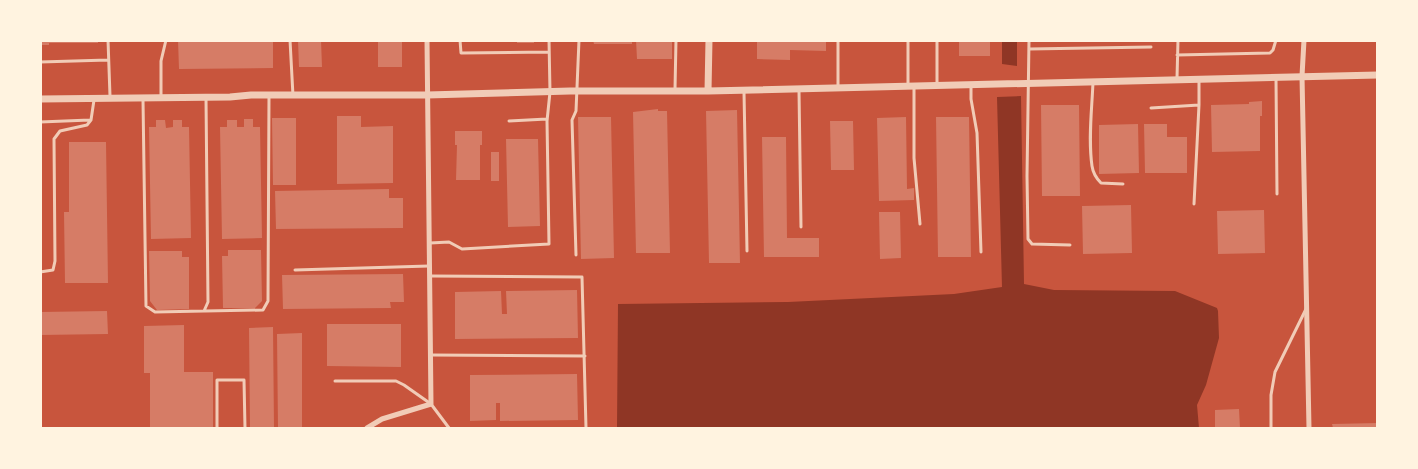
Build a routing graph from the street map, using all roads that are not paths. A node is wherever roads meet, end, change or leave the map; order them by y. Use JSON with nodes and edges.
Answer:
{"nodes":[{"id":1,"x":108,"y":40,"type":"edge"},
{"id":2,"x":166,"y":40,"type":"edge"},
{"id":3,"x":290,"y":40,"type":"edge"},
{"id":4,"x":427,"y":40,"type":"edge"},
{"id":5,"x":460,"y":40,"type":"edge"},
{"id":6,"x":549,"y":40,"type":"edge"},
{"id":7,"x":579,"y":40,"type":"edge"},
{"id":8,"x":676,"y":40,"type":"edge"},
{"id":9,"x":709,"y":40,"type":"edge"},
{"id":10,"x":838,"y":40,"type":"edge"},
{"id":11,"x":908,"y":40,"type":"edge"},
{"id":12,"x":937,"y":40,"type":"edge"},
{"id":13,"x":1029,"y":40,"type":"edge"},
{"id":14,"x":1178,"y":40,"type":"edge"},
{"id":15,"x":1276,"y":40,"type":"edge"},
{"id":16,"x":1304,"y":40,"type":"edge"},
{"id":17,"x":1151,"y":47,"type":"dead end"},
{"id":18,"x":1029,"y":49,"type":"junction"},
{"id":19,"x":549,"y":52,"type":"junction"},
{"id":20,"x":1177,"y":55,"type":"junction"},
{"id":21,"x":108,"y":60,"type":"junction"},
{"id":22,"x":40,"y":62,"type":"edge"},
{"id":23,"x":1377,"y":75,"type":"edge"},
{"id":24,"x":1302,"y":76,"type":"junction"},
{"id":25,"x":1276,"y":77,"type":"junction"},
{"id":26,"x":1199,"y":79,"type":"junction"},
{"id":27,"x":1177,"y":80,"type":"junction"},
{"id":28,"x":1093,"y":82,"type":"junction"},
{"id":29,"x":1029,"y":84,"type":"junction"},
{"id":30,"x":937,"y":86,"type":"junction"},
{"id":31,"x":971,"y":86,"type":"junction"},
{"id":32,"x":911,"y":87,"type":"junction"},
{"id":33,"x":838,"y":88,"type":"junction"},
{"id":34,"x":799,"y":89,"type":"junction"},
{"id":35,"x":744,"y":90,"type":"junction"},
{"id":36,"x":577,"y":91,"type":"junction"},
{"id":37,"x":674,"y":91,"type":"junction"},
{"id":38,"x":708,"y":91,"type":"junction"},
{"id":39,"x":550,"y":92,"type":"junction"},
{"id":40,"x":427,"y":95,"type":"junction"},
{"id":41,"x":269,"y":96,"type":"junction"},
{"id":42,"x":293,"y":96,"type":"junction"},
{"id":43,"x":206,"y":97,"type":"junction"},
{"id":44,"x":95,"y":98,"type":"junction"},
{"id":45,"x":110,"y":98,"type":"junction"},
{"id":46,"x":143,"y":98,"type":"junction"},
{"id":47,"x":161,"y":98,"type":"junction"},
{"id":48,"x":40,"y":99,"type":"edge"},
{"id":49,"x":1199,"y":105,"type":"junction"},
{"id":50,"x":1151,"y":108,"type":"dead end"},
{"id":51,"x":547,"y":119,"type":"junction"},
{"id":52,"x":91,"y":120,"type":"junction"},
{"id":53,"x":509,"y":121,"type":"dead end"},
{"id":54,"x":40,"y":122,"type":"edge"},
{"id":55,"x":1123,"y":184,"type":"dead end"},
{"id":56,"x":1277,"y":194,"type":"dead end"},
{"id":57,"x":1194,"y":204,"type":"dead end"},
{"id":58,"x":920,"y":224,"type":"dead end"},
{"id":59,"x":801,"y":227,"type":"dead end"},
{"id":60,"x":429,"y":243,"type":"junction"},
{"id":61,"x":1070,"y":245,"type":"dead end"},
{"id":62,"x":747,"y":251,"type":"dead end"},
{"id":63,"x":981,"y":252,"type":"dead end"},
{"id":64,"x":576,"y":255,"type":"dead end"},
{"id":65,"x":429,"y":266,"type":"junction"},
{"id":66,"x":295,"y":270,"type":"dead end"},
{"id":67,"x":40,"y":272,"type":"edge"},
{"id":68,"x":429,"y":276,"type":"junction"},
{"id":69,"x":1307,"y":307,"type":"junction"},
{"id":70,"x":204,"y":310,"type":"junction"},
{"id":71,"x":430,"y":356,"type":"junction"},
{"id":72,"x":585,"y":356,"type":"junction"},
{"id":73,"x":335,"y":381,"type":"dead end"},
{"id":74,"x":431,"y":404,"type":"junction"},
{"id":75,"x":217,"y":429,"type":"edge"},
{"id":76,"x":245,"y":429,"type":"edge"},
{"id":77,"x":367,"y":429,"type":"edge"},
{"id":78,"x":449,"y":429,"type":"edge"},
{"id":79,"x":586,"y":429,"type":"edge"},
{"id":80,"x":1271,"y":429,"type":"edge"},
{"id":81,"x":1309,"y":429,"type":"edge"}],
"edges":[{"from":1,"to":21,"type":"lane"},
{"from":2,"to":47,"type":"lane"},
{"from":3,"to":42,"type":"lane"},
{"from":4,"to":40,"type":"street"},
{"from":5,"to":19,"type":"lane"},
{"from":6,"to":19,"type":"lane"},
{"from":7,"to":36,"type":"lane"},
{"from":8,"to":37,"type":"lane"},
{"from":9,"to":38,"type":"street"},
{"from":10,"to":33,"type":"lane"},
{"from":11,"to":32,"type":"lane"},
{"from":12,"to":30,"type":"lane"},
{"from":13,"to":18,"type":"lane"},
{"from":14,"to":20,"type":"lane"},
{"from":15,"to":20,"type":"lane"},
{"from":16,"to":24,"type":"street"},
{"from":17,"to":18,"type":"lane"},
{"from":18,"to":29,"type":"lane"},
{"from":19,"to":39,"type":"lane"},
{"from":20,"to":27,"type":"lane"},
{"from":21,"to":22,"type":"lane"},
{"from":21,"to":45,"type":"lane"},
{"from":23,"to":24,"type":"street"},
{"from":24,"to":25,"type":"street"},
{"from":24,"to":69,"type":"street"},
{"from":25,"to":26,"type":"street"},
{"from":25,"to":56,"type":"lane"},
{"from":26,"to":27,"type":"street"},
{"from":26,"to":49,"type":"lane"},
{"from":27,"to":28,"type":"street"},
{"from":28,"to":29,"type":"street"},
{"from":28,"to":55,"type":"lane"},
{"from":29,"to":31,"type":"street"},
{"from":29,"to":61,"type":"lane"},
{"from":30,"to":31,"type":"street"},
{"from":30,"to":32,"type":"street"},
{"from":31,"to":63,"type":"lane"},
{"from":32,"to":33,"type":"street"},
{"from":32,"to":58,"type":"lane"},
{"from":33,"to":34,"type":"street"},
{"from":34,"to":35,"type":"street"},
{"from":34,"to":59,"type":"lane"},
{"from":35,"to":38,"type":"street"},
{"from":35,"to":62,"type":"lane"},
{"from":36,"to":37,"type":"street"},
{"from":36,"to":39,"type":"street"},
{"from":36,"to":64,"type":"lane"},
{"from":37,"to":38,"type":"street"},
{"from":39,"to":40,"type":"street"},
{"from":39,"to":51,"type":"lane"},
{"from":40,"to":42,"type":"street"},
{"from":40,"to":60,"type":"street"},
{"from":41,"to":42,"type":"street"},
{"from":41,"to":43,"type":"street"},
{"from":41,"to":70,"type":"lane"},
{"from":43,"to":47,"type":"street"},
{"from":43,"to":70,"type":"lane"},
{"from":44,"to":45,"type":"street"},
{"from":44,"to":48,"type":"street"},
{"from":44,"to":52,"type":"lane"},
{"from":45,"to":46,"type":"street"},
{"from":46,"to":47,"type":"street"},
{"from":46,"to":70,"type":"lane"},
{"from":49,"to":50,"type":"lane"},
{"from":49,"to":57,"type":"lane"},
{"from":51,"to":53,"type":"lane"},
{"from":51,"to":60,"type":"lane"},
{"from":52,"to":54,"type":"lane"},
{"from":52,"to":67,"type":"lane"},
{"from":60,"to":65,"type":"street"},
{"from":65,"to":66,"type":"lane"},
{"from":65,"to":68,"type":"street"},
{"from":68,"to":71,"type":"street"},
{"from":68,"to":72,"type":"lane"},
{"from":69,"to":80,"type":"lane"},
{"from":69,"to":81,"type":"street"},
{"from":71,"to":72,"type":"lane"},
{"from":71,"to":74,"type":"street"},
{"from":72,"to":79,"type":"lane"},
{"from":73,"to":74,"type":"lane"},
{"from":74,"to":77,"type":"street"},
{"from":74,"to":78,"type":"lane"},
{"from":75,"to":76,"type":"lane"}]}
